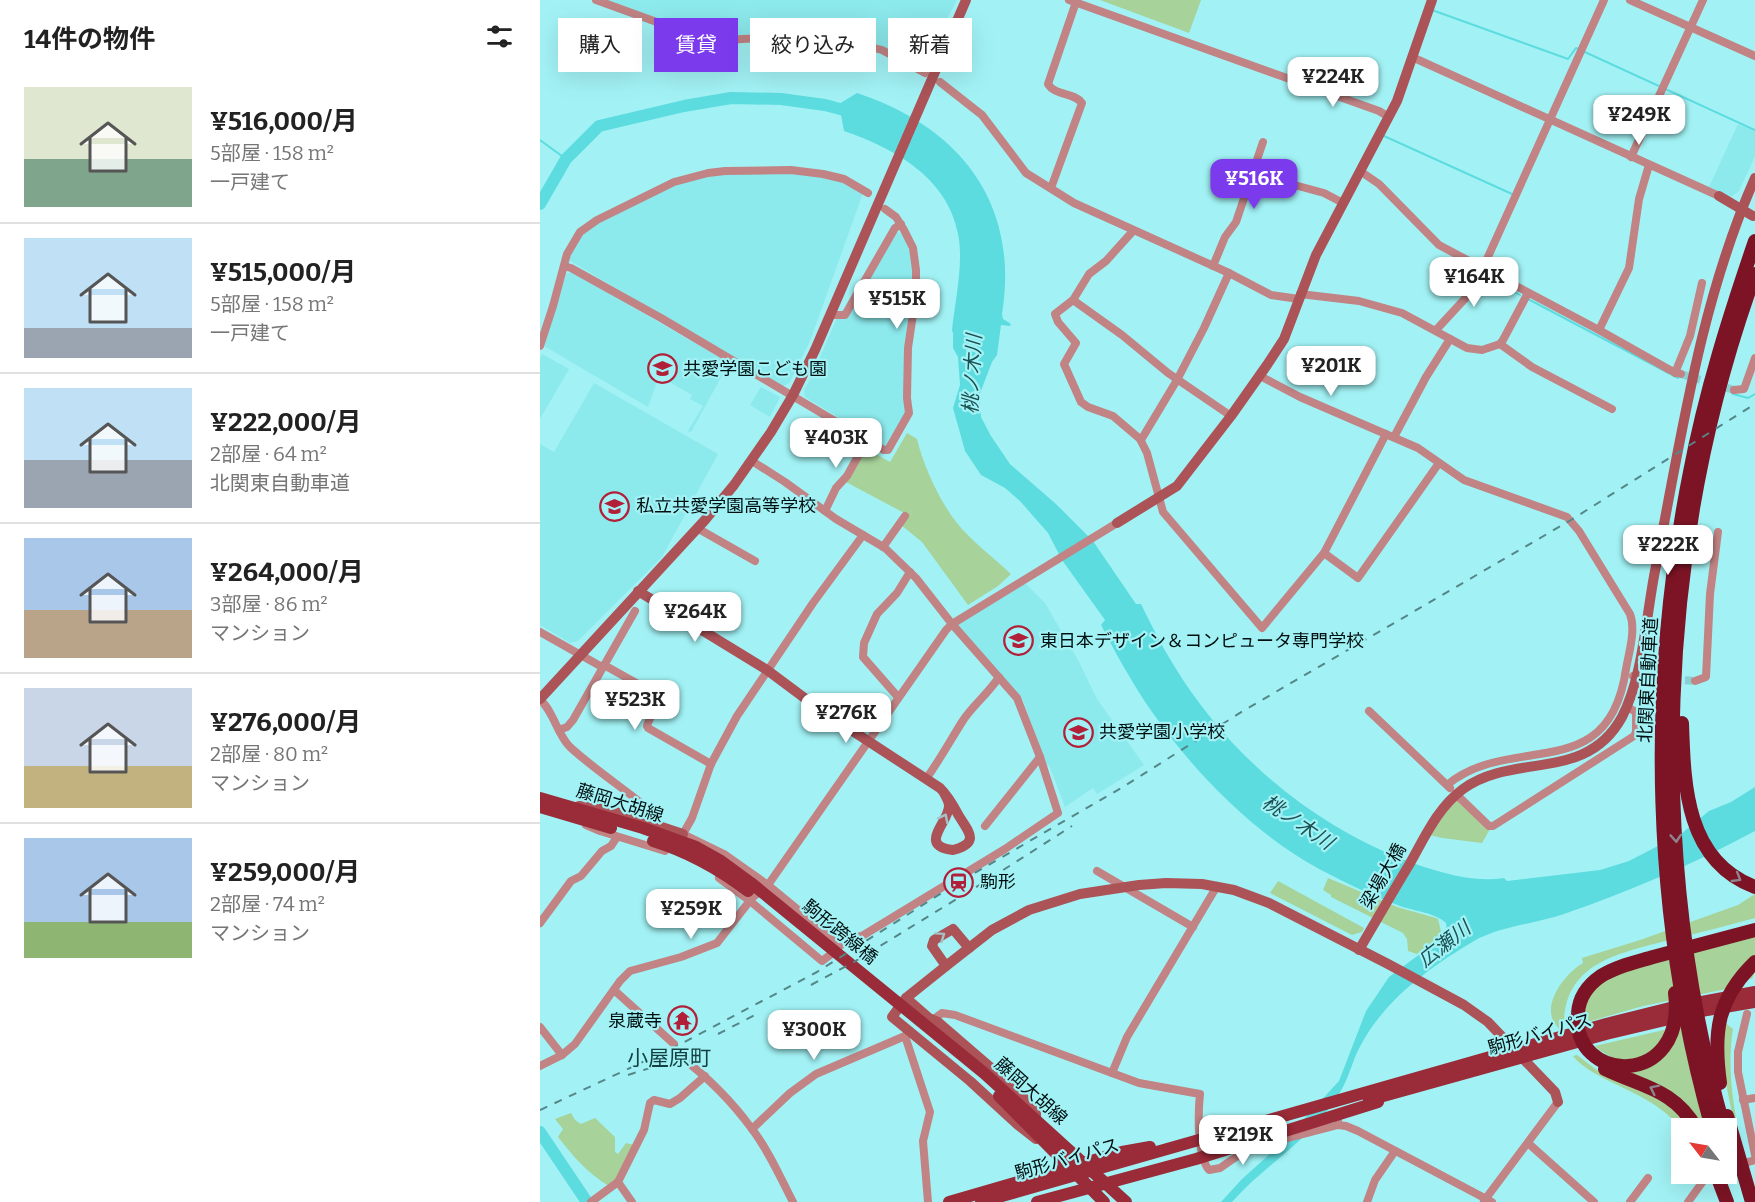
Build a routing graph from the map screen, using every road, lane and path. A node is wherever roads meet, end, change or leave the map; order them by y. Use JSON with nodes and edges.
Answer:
{"nodes":[{"id":1,"x":596,"y":0,"type":"edge"},
{"id":2,"x":966,"y":0,"type":"edge"},
{"id":3,"x":1432,"y":0,"type":"edge"},
{"id":4,"x":1604,"y":0,"type":"edge"},
{"id":5,"x":1630,"y":0,"type":"edge"},
{"id":6,"x":1702,"y":0,"type":"edge"},
{"id":7,"x":1072,"y":1,"type":"edge"},
{"id":8,"x":1690,"y":28,"type":"junction"},
{"id":9,"x":1755,"y":56,"type":"edge"},
{"id":10,"x":1412,"y":57,"type":"junction"},
{"id":11,"x":925,"y":73,"type":"dead end"},
{"id":12,"x":940,"y":82,"type":"dead end"},
{"id":13,"x":1389,"y":117,"type":"junction"},
{"id":14,"x":1549,"y":119,"type":"junction"},
{"id":15,"x":1263,"y":142,"type":"dead end"},
{"id":16,"x":1631,"y":157,"type":"junction"},
{"id":17,"x":1649,"y":165,"type":"junction"},
{"id":18,"x":1360,"y":171,"type":"junction"},
{"id":19,"x":1755,"y":178,"type":"edge"},
{"id":20,"x":1287,"y":183,"type":"dead end"},
{"id":21,"x":1051,"y":188,"type":"junction"},
{"id":22,"x":868,"y":193,"type":"dead end"},
{"id":23,"x":1719,"y":196,"type":"joint"},
{"id":24,"x":1343,"y":203,"type":"junction"},
{"id":25,"x":885,"y":208,"type":"dead end"},
{"id":26,"x":1742,"y":208,"type":"junction"},
{"id":27,"x":1753,"y":216,"type":"dead end"},
{"id":28,"x":901,"y":224,"type":"junction"},
{"id":29,"x":1133,"y":231,"type":"junction"},
{"id":30,"x":1755,"y":241,"type":"edge"},
{"id":31,"x":564,"y":266,"type":"junction"},
{"id":32,"x":1213,"y":266,"type":"junction"},
{"id":33,"x":1483,"y":268,"type":"junction"},
{"id":34,"x":1229,"y":273,"type":"junction"},
{"id":35,"x":1755,"y":274,"type":"edge"},
{"id":36,"x":1702,"y":283,"type":"dead end"},
{"id":37,"x":1527,"y":293,"type":"junction"},
{"id":38,"x":1300,"y":296,"type":"junction"},
{"id":39,"x":1072,"y":300,"type":"junction"},
{"id":40,"x":830,"y":315,"type":"junction"},
{"id":41,"x":1436,"y":330,"type":"junction"},
{"id":42,"x":1599,"y":330,"type":"junction"},
{"id":43,"x":1450,"y":339,"type":"junction"},
{"id":44,"x":1500,"y":344,"type":"junction"},
{"id":45,"x":540,"y":346,"type":"edge"},
{"id":46,"x":1755,"y":358,"type":"edge"},
{"id":47,"x":1260,"y":375,"type":"junction"},
{"id":48,"x":1177,"y":380,"type":"junction"},
{"id":49,"x":1734,"y":390,"type":"dead end"},
{"id":50,"x":793,"y":395,"type":"junction"},
{"id":51,"x":1612,"y":410,"type":"dead end"},
{"id":52,"x":1231,"y":416,"type":"junction"},
{"id":53,"x":1390,"y":436,"type":"junction"},
{"id":54,"x":867,"y":440,"type":"junction"},
{"id":55,"x":1141,"y":440,"type":"junction"},
{"id":56,"x":752,"y":461,"type":"junction"},
{"id":57,"x":1439,"y":463,"type":"junction"},
{"id":58,"x":1696,"y":469,"type":"junction"},
{"id":59,"x":1158,"y":499,"type":"junction"},
{"id":60,"x":825,"y":511,"type":"junction"},
{"id":61,"x":904,"y":516,"type":"dead end"},
{"id":62,"x":1117,"y":523,"type":"joint"},
{"id":63,"x":697,"y":528,"type":"junction"},
{"id":64,"x":1718,"y":532,"type":"dead end"},
{"id":65,"x":863,"y":535,"type":"junction"},
{"id":66,"x":883,"y":547,"type":"junction"},
{"id":67,"x":1324,"y":554,"type":"junction"},
{"id":68,"x":755,"y":561,"type":"dead end"},
{"id":69,"x":910,"y":572,"type":"junction"},
{"id":70,"x":638,"y":591,"type":"junction"},
{"id":71,"x":635,"y":611,"type":"dead end"},
{"id":72,"x":951,"y":624,"type":"junction"},
{"id":73,"x":540,"y":632,"type":"edge"},
{"id":74,"x":579,"y":655,"type":"junction"},
{"id":75,"x":603,"y":666,"type":"junction"},
{"id":76,"x":767,"y":670,"type":"junction"},
{"id":77,"x":1631,"y":676,"type":"junction"},
{"id":78,"x":999,"y":677,"type":"junction"},
{"id":79,"x":1649,"y":678,"type":"tunnel mouth"},
{"id":80,"x":1695,"y":681,"type":"dead end"},
{"id":81,"x":898,"y":697,"type":"junction"},
{"id":82,"x":540,"y":699,"type":"edge"},
{"id":83,"x":1627,"y":707,"type":"junction"},
{"id":84,"x":1369,"y":711,"type":"dead end"},
{"id":85,"x":559,"y":730,"type":"junction"},
{"id":86,"x":868,"y":741,"type":"junction"},
{"id":87,"x":1040,"y":757,"type":"junction"},
{"id":88,"x":711,"y":764,"type":"junction"},
{"id":89,"x":926,"y":779,"type":"junction"},
{"id":90,"x":1674,"y":780,"type":"junction"},
{"id":91,"x":944,"y":793,"type":"junction"},
{"id":92,"x":540,"y":798,"type":"edge"},
{"id":93,"x":1460,"y":798,"type":"dead end"},
{"id":94,"x":571,"y":806,"type":"junction"},
{"id":95,"x":540,"y":807,"type":"edge"},
{"id":96,"x":581,"y":819,"type":"junction"},
{"id":97,"x":654,"y":824,"type":"junction"},
{"id":98,"x":985,"y":825,"type":"dead end"},
{"id":99,"x":682,"y":834,"type":"junction"},
{"id":100,"x":615,"y":836,"type":"junction"},
{"id":101,"x":719,"y":865,"type":"junction"},
{"id":102,"x":1666,"y":868,"type":"junction"},
{"id":103,"x":1097,"y":871,"type":"dead end"},
{"id":104,"x":768,"y":885,"type":"junction"},
{"id":105,"x":1217,"y":886,"type":"junction"},
{"id":106,"x":1755,"y":887,"type":"edge"},
{"id":107,"x":1124,"y":888,"type":"junction"},
{"id":108,"x":750,"y":901,"type":"junction"},
{"id":109,"x":540,"y":923,"type":"edge"},
{"id":110,"x":1755,"y":924,"type":"edge"},
{"id":111,"x":1193,"y":927,"type":"junction"},
{"id":112,"x":1755,"y":930,"type":"edge"},
{"id":113,"x":841,"y":945,"type":"junction"},
{"id":114,"x":969,"y":948,"type":"junction"},
{"id":115,"x":1359,"y":950,"type":"junction"},
{"id":116,"x":1755,"y":962,"type":"edge"},
{"id":117,"x":946,"y":966,"type":"junction"},
{"id":118,"x":614,"y":990,"type":"junction"},
{"id":119,"x":1755,"y":992,"type":"edge"},
{"id":120,"x":906,"y":998,"type":"junction"},
{"id":121,"x":1755,"y":1002,"type":"edge"},
{"id":122,"x":1747,"y":1014,"type":"dead end"},
{"id":123,"x":934,"y":1019,"type":"junction"},
{"id":124,"x":1574,"y":1019,"type":"junction"},
{"id":125,"x":1694,"y":1023,"type":"junction"},
{"id":126,"x":540,"y":1027,"type":"edge"},
{"id":127,"x":907,"y":1034,"type":"junction"},
{"id":128,"x":933,"y":1036,"type":"junction"},
{"id":129,"x":674,"y":1044,"type":"dead end"},
{"id":130,"x":1585,"y":1051,"type":"junction"},
{"id":131,"x":562,"y":1054,"type":"junction"},
{"id":132,"x":1520,"y":1054,"type":"junction"},
{"id":133,"x":681,"y":1057,"type":"dead end"},
{"id":134,"x":540,"y":1066,"type":"edge"},
{"id":135,"x":1112,"y":1073,"type":"junction"},
{"id":136,"x":705,"y":1076,"type":"junction"},
{"id":137,"x":1755,"y":1098,"type":"edge"},
{"id":138,"x":1743,"y":1100,"type":"junction"},
{"id":139,"x":1558,"y":1102,"type":"joint"},
{"id":140,"x":1300,"y":1112,"type":"junction"},
{"id":141,"x":1337,"y":1113,"type":"junction"},
{"id":142,"x":1689,"y":1118,"type":"edge"},
{"id":143,"x":1710,"y":1118,"type":"edge"},
{"id":144,"x":1721,"y":1118,"type":"edge"},
{"id":145,"x":1726,"y":1118,"type":"edge"},
{"id":146,"x":1036,"y":1120,"type":"junction"},
{"id":147,"x":1261,"y":1127,"type":"junction"},
{"id":148,"x":752,"y":1129,"type":"junction"},
{"id":149,"x":1199,"y":1132,"type":"junction"},
{"id":150,"x":1528,"y":1143,"type":"junction"},
{"id":151,"x":1048,"y":1146,"type":"junction"},
{"id":152,"x":1395,"y":1151,"type":"junction"},
{"id":153,"x":1755,"y":1155,"type":"edge"},
{"id":154,"x":1203,"y":1156,"type":"junction"},
{"id":155,"x":1755,"y":1160,"type":"edge"},
{"id":156,"x":1085,"y":1163,"type":"junction"},
{"id":157,"x":1737,"y":1164,"type":"edge"},
{"id":158,"x":1070,"y":1167,"type":"junction"},
{"id":159,"x":1737,"y":1176,"type":"edge"},
{"id":160,"x":1129,"y":1177,"type":"junction"},
{"id":161,"x":1648,"y":1178,"type":"dead end"},
{"id":162,"x":1737,"y":1180,"type":"edge"},
{"id":163,"x":618,"y":1182,"type":"junction"},
{"id":164,"x":1107,"y":1184,"type":"junction"},
{"id":165,"x":1701,"y":1184,"type":"edge"},
{"id":166,"x":1720,"y":1184,"type":"edge"},
{"id":167,"x":1733,"y":1184,"type":"edge"},
{"id":168,"x":1089,"y":1188,"type":"junction"},
{"id":169,"x":1124,"y":1199,"type":"edge"},
{"id":170,"x":790,"y":1201,"type":"edge"},
{"id":171,"x":1487,"y":1201,"type":"edge"},
{"id":172,"x":591,"y":1202,"type":"edge"},
{"id":173,"x":632,"y":1202,"type":"edge"},
{"id":174,"x":928,"y":1202,"type":"edge"},
{"id":175,"x":949,"y":1202,"type":"edge"},
{"id":176,"x":981,"y":1202,"type":"edge"},
{"id":177,"x":1007,"y":1202,"type":"edge"},
{"id":178,"x":1037,"y":1202,"type":"edge"},
{"id":179,"x":1104,"y":1202,"type":"edge"},
{"id":180,"x":1367,"y":1202,"type":"edge"},
{"id":181,"x":1594,"y":1202,"type":"edge"},
{"id":182,"x":1630,"y":1202,"type":"edge"},
{"id":183,"x":1688,"y":1202,"type":"edge"},
{"id":184,"x":1727,"y":1202,"type":"edge"},
{"id":185,"x":1735,"y":1202,"type":"edge"},
{"id":186,"x":1746,"y":1202,"type":"edge"},
{"id":187,"x":1752,"y":1202,"type":"edge"}],
"edges":[{"from":1,"to":11,"type":"street"},
{"from":2,"to":40,"type":"street"},
{"from":3,"to":10,"type":"street"},
{"from":4,"to":14,"type":"street"},
{"from":5,"to":8,"type":"street"},
{"from":6,"to":8,"type":"street"},
{"from":7,"to":13,"type":"street"},
{"from":7,"to":21,"type":"street"},
{"from":8,"to":9,"type":"street"},
{"from":8,"to":16,"type":"street"},
{"from":10,"to":13,"type":"street"},
{"from":10,"to":14,"type":"street"},
{"from":12,"to":21,"type":"street"},
{"from":13,"to":18,"type":"street"},
{"from":14,"to":16,"type":"street"},
{"from":14,"to":33,"type":"street"},
{"from":15,"to":32,"type":"street"},
{"from":16,"to":17,"type":"street"},
{"from":17,"to":23,"type":"street"},
{"from":17,"to":42,"type":"street"},
{"from":18,"to":24,"type":"street"},
{"from":18,"to":33,"type":"street"},
{"from":19,"to":26,"type":"street","name":"梁場大橋"},
{"from":20,"to":24,"type":"street"},
{"from":21,"to":29,"type":"street"},
{"from":22,"to":31,"type":"street"},
{"from":23,"to":26,"type":"street"},
{"from":24,"to":38,"type":"street"},
{"from":25,"to":28,"type":"street"},
{"from":26,"to":27,"type":"street"},
{"from":26,"to":77,"type":"street","name":"梁場大橋"},
{"from":28,"to":40,"type":"street"},
{"from":28,"to":54,"type":"street"},
{"from":29,"to":32,"type":"street"},
{"from":29,"to":39,"type":"street"},
{"from":30,"to":58,"type":"highway","name":"北関東自動車道"},
{"from":31,"to":45,"type":"street"},
{"from":31,"to":50,"type":"street"},
{"from":32,"to":34,"type":"street"},
{"from":33,"to":37,"type":"street"},
{"from":33,"to":41,"type":"street"},
{"from":34,"to":38,"type":"street"},
{"from":34,"to":48,"type":"street"},
{"from":35,"to":58,"type":"highway","name":"北関東自動車道"},
{"from":36,"to":42,"type":"street"},
{"from":37,"to":42,"type":"street"},
{"from":37,"to":44,"type":"street"},
{"from":38,"to":41,"type":"street"},
{"from":38,"to":47,"type":"street"},
{"from":39,"to":48,"type":"street"},
{"from":39,"to":55,"type":"street"},
{"from":40,"to":50,"type":"street"},
{"from":41,"to":43,"type":"street"},
{"from":43,"to":44,"type":"street"},
{"from":43,"to":53,"type":"street"},
{"from":44,"to":51,"type":"street"},
{"from":46,"to":49,"type":"street"},
{"from":47,"to":52,"type":"street"},
{"from":47,"to":53,"type":"street"},
{"from":48,"to":52,"type":"street"},
{"from":48,"to":55,"type":"street"},
{"from":50,"to":54,"type":"street"},
{"from":50,"to":56,"type":"street"},
{"from":52,"to":59,"type":"street"},
{"from":53,"to":57,"type":"street"},
{"from":53,"to":67,"type":"street"},
{"from":54,"to":60,"type":"street"},
{"from":55,"to":59,"type":"street"},
{"from":56,"to":60,"type":"street"},
{"from":56,"to":63,"type":"street"},
{"from":57,"to":67,"type":"street"},
{"from":57,"to":77,"type":"street"},
{"from":58,"to":90,"type":"highway","name":"北関東自動車道"},
{"from":58,"to":90,"type":"highway","name":"北関東自動車道"},
{"from":59,"to":62,"type":"street"},
{"from":59,"to":67,"type":"street"},
{"from":60,"to":65,"type":"street"},
{"from":61,"to":66,"type":"street"},
{"from":62,"to":72,"type":"street"},
{"from":63,"to":68,"type":"street"},
{"from":63,"to":70,"type":"street"},
{"from":64,"to":80,"type":"street"},
{"from":65,"to":66,"type":"street"},
{"from":65,"to":76,"type":"street"},
{"from":66,"to":69,"type":"street"},
{"from":69,"to":72,"type":"street"},
{"from":69,"to":81,"type":"street"},
{"from":70,"to":74,"type":"street"},
{"from":70,"to":76,"type":"street"},
{"from":71,"to":75,"type":"street"},
{"from":72,"to":78,"type":"street"},
{"from":72,"to":81,"type":"street"},
{"from":73,"to":74,"type":"street"},
{"from":74,"to":75,"type":"street"},
{"from":74,"to":82,"type":"street"},
{"from":75,"to":85,"type":"street"},
{"from":75,"to":88,"type":"street"},
{"from":76,"to":86,"type":"street"},
{"from":76,"to":88,"type":"street"},
{"from":77,"to":79,"type":"street"},
{"from":77,"to":83,"type":"street","name":"梁場大橋"},
{"from":77,"to":84,"type":"street"},
{"from":78,"to":87,"type":"street"},
{"from":78,"to":89,"type":"street"},
{"from":81,"to":86,"type":"street"},
{"from":82,"to":85,"type":"street"},
{"from":83,"to":93,"type":"street"},
{"from":83,"to":115,"type":"street","name":"梁場大橋"},
{"from":85,"to":97,"type":"street"},
{"from":86,"to":89,"type":"street"},
{"from":86,"to":104,"type":"street"},
{"from":87,"to":98,"type":"street"},
{"from":87,"to":113,"type":"street"},
{"from":88,"to":99,"type":"street"},
{"from":89,"to":91,"type":"street"},
{"from":90,"to":102,"type":"highway","name":"北関東自動車道"},
{"from":90,"to":106,"type":"highway","one_way":true},
{"from":90,"to":125,"type":"highway","name":"北関東自動車道","one_way":true},
{"from":91,"to":91,"type":"street","one_way":true},
{"from":92,"to":94,"type":"main road","name":"藤岡大胡線"},
{"from":94,"to":97,"type":"street"},
{"from":94,"to":101,"type":"main road","name":"藤岡大胡線"},
{"from":95,"to":96,"type":"main road","name":"藤岡大胡線"},
{"from":96,"to":100,"type":"street"},
{"from":96,"to":101,"type":"main road","name":"藤岡大胡線"},
{"from":97,"to":99,"type":"street"},
{"from":99,"to":104,"type":"street"},
{"from":100,"to":108,"type":"street"},
{"from":100,"to":109,"type":"street"},
{"from":101,"to":128,"type":"main road","name":"駒形跨線橋"},
{"from":102,"to":125,"type":"highway","name":"北関東自動車道"},
{"from":102,"to":130,"type":"highway"},
{"from":103,"to":107,"type":"street"},
{"from":104,"to":108,"type":"street"},
{"from":104,"to":113,"type":"street"},
{"from":105,"to":107,"type":"street"},
{"from":105,"to":111,"type":"street"},
{"from":105,"to":115,"type":"street"},
{"from":107,"to":111,"type":"street"},
{"from":107,"to":114,"type":"street"},
{"from":108,"to":113,"type":"street"},
{"from":108,"to":118,"type":"street"},
{"from":110,"to":124,"type":"highway"},
{"from":111,"to":135,"type":"street"},
{"from":112,"to":124,"type":"highway"},
{"from":114,"to":117,"type":"street"},
{"from":117,"to":114,"type":"street","one_way":true},
{"from":115,"to":132,"type":"street"},
{"from":116,"to":145,"type":"highway"},
{"from":117,"to":120,"type":"street"},
{"from":118,"to":129,"type":"street"},
{"from":118,"to":131,"type":"street"},
{"from":119,"to":132,"type":"main road","name":"駒形バイパス"},
{"from":120,"to":123,"type":"street"},
{"from":120,"to":127,"type":"street"},
{"from":121,"to":132,"type":"main road","name":"駒形バイパス"},
{"from":122,"to":138,"type":"street"},
{"from":123,"to":135,"type":"street"},
{"from":123,"to":146,"type":"street"},
{"from":124,"to":130,"type":"highway"},
{"from":125,"to":143,"type":"highway","name":"北関東自動車道"},
{"from":125,"to":144,"type":"highway","name":"北関東自動車道"},
{"from":126,"to":131,"type":"street"},
{"from":127,"to":148,"type":"street"},
{"from":127,"to":151,"type":"street"},
{"from":127,"to":174,"type":"street"},
{"from":128,"to":146,"type":"main road","name":"藤岡大胡線"},
{"from":128,"to":151,"type":"main road","name":"藤岡大胡線"},
{"from":142,"to":130,"type":"highway","one_way":true},
{"from":131,"to":134,"type":"street"},
{"from":132,"to":139,"type":"street"},
{"from":132,"to":141,"type":"main road","name":"駒形バイパス"},
{"from":132,"to":141,"type":"main road","name":"駒形バイパス"},
{"from":133,"to":136,"type":"street"},
{"from":135,"to":149,"type":"street"},
{"from":136,"to":148,"type":"street"},
{"from":136,"to":163,"type":"street"},
{"from":137,"to":138,"type":"street"},
{"from":138,"to":153,"type":"street"},
{"from":139,"to":150,"type":"street"},
{"from":140,"to":141,"type":"main road"},
{"from":140,"to":147,"type":"main road","name":"駒形バイパス"},
{"from":140,"to":149,"type":"main road"},
{"from":141,"to":152,"type":"street"},
{"from":141,"to":154,"type":"main road"},
{"from":146,"to":156,"type":"main road","name":"藤岡大胡線"},
{"from":147,"to":176,"type":"main road","name":"駒形バイパス"},
{"from":147,"to":177,"type":"main road","name":"駒形バイパス"},
{"from":148,"to":170,"type":"street"},
{"from":149,"to":154,"type":"street"},
{"from":149,"to":156,"type":"main road"},
{"from":150,"to":171,"type":"street"},
{"from":150,"to":181,"type":"street"},
{"from":151,"to":158,"type":"main road","name":"藤岡大胡線"},
{"from":152,"to":171,"type":"street"},
{"from":152,"to":180,"type":"street"},
{"from":154,"to":160,"type":"main road"},
{"from":155,"to":157,"type":"street"},
{"from":156,"to":158,"type":"main road"},
{"from":156,"to":164,"type":"main road","name":"藤岡大胡線"},
{"from":158,"to":168,"type":"main road","name":"藤岡大胡線"},
{"from":158,"to":175,"type":"main road"},
{"from":159,"to":187,"type":"highway"},
{"from":160,"to":164,"type":"main road"},
{"from":160,"to":169,"type":"main road"},
{"from":161,"to":182,"type":"street"},
{"from":162,"to":186,"type":"highway"},
{"from":163,"to":172,"type":"street"},
{"from":163,"to":173,"type":"street"},
{"from":164,"to":168,"type":"main road"},
{"from":164,"to":169,"type":"main road","name":"藤岡大胡線"},
{"from":165,"to":183,"type":"street"},
{"from":166,"to":184,"type":"highway"},
{"from":167,"to":185,"type":"highway"},
{"from":168,"to":178,"type":"main road"},
{"from":168,"to":179,"type":"main road","name":"藤岡大胡線"}]}
